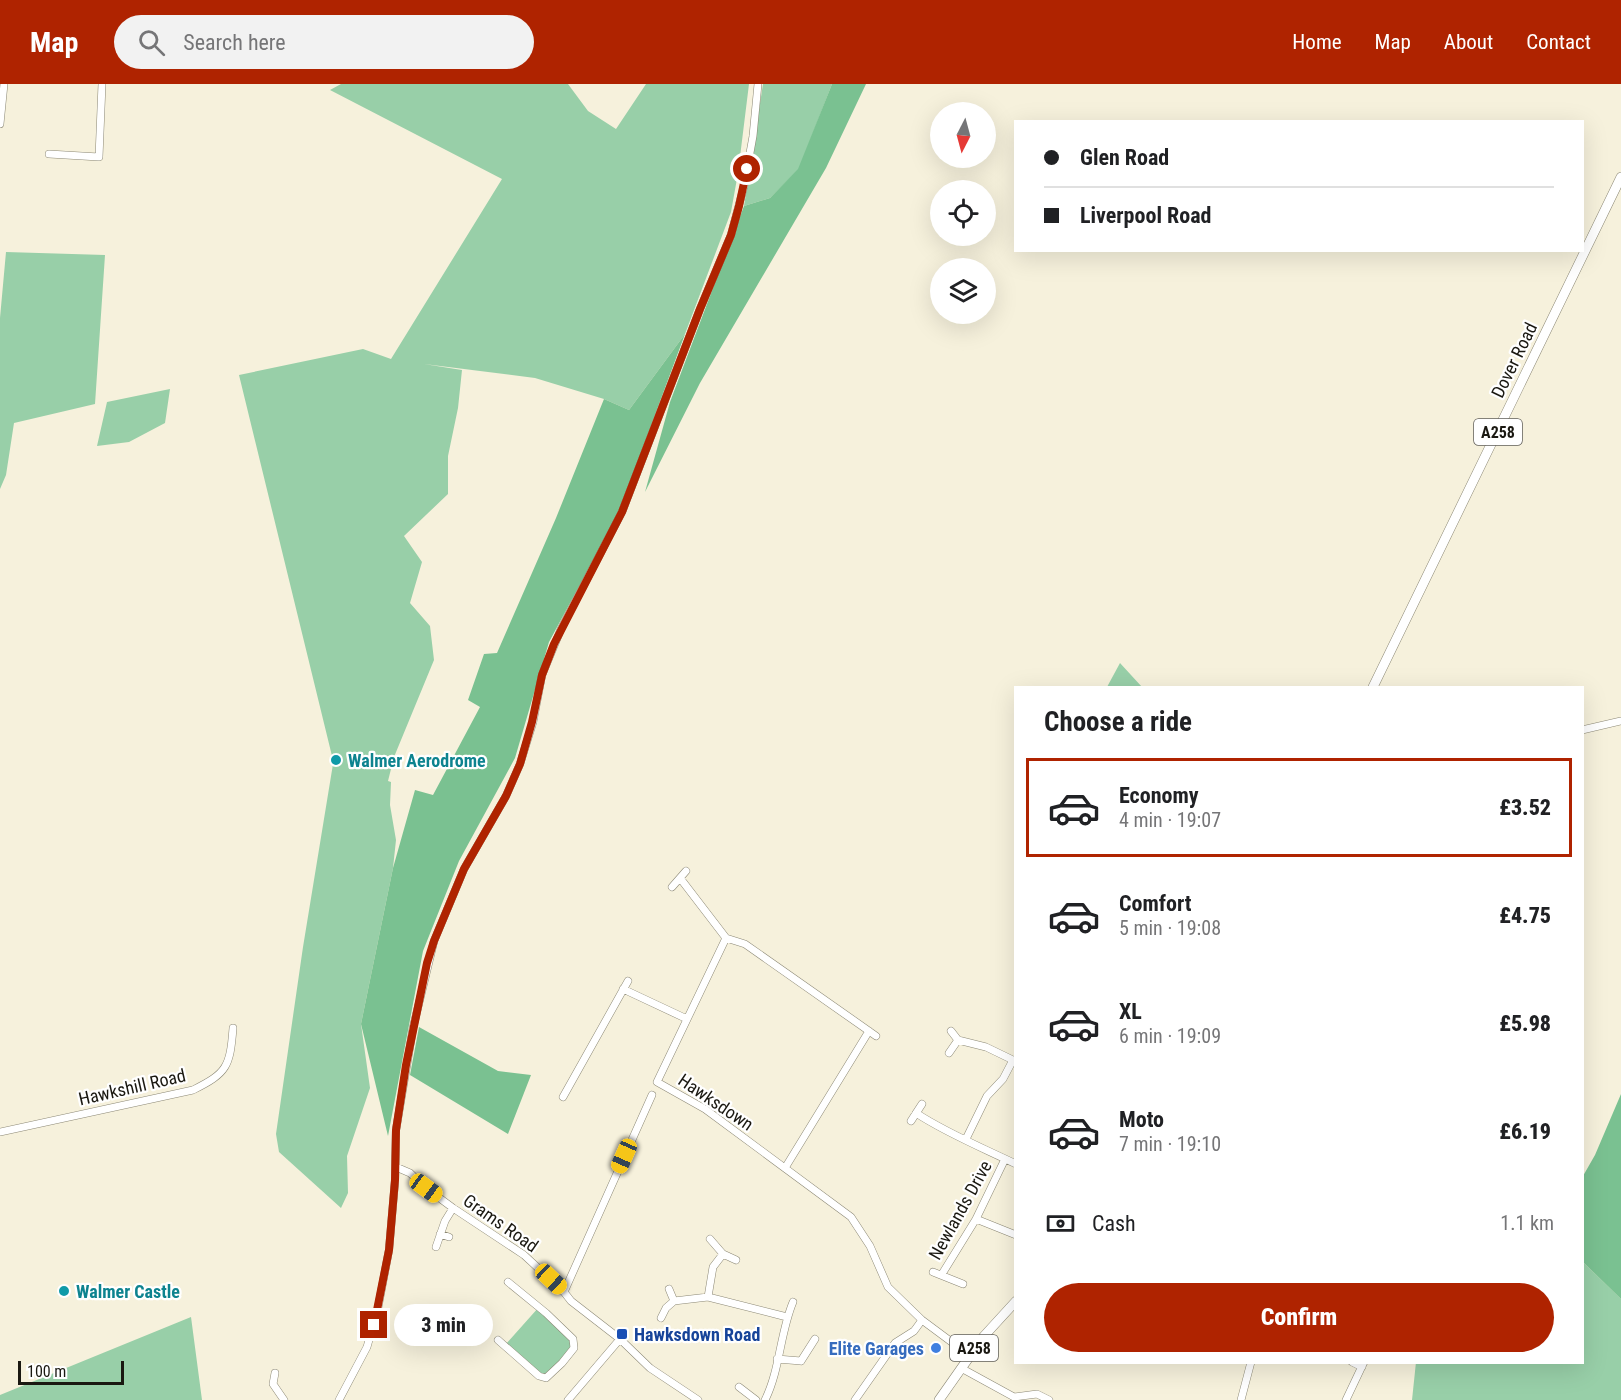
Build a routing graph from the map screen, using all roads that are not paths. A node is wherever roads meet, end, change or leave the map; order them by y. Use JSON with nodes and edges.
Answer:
{"nodes":[{"id":1,"x":4,"y":84,"type":"edge"},
{"id":2,"x":102,"y":84,"type":"edge"},
{"id":3,"x":758,"y":84,"type":"edge"},
{"id":4,"x":0,"y":124,"type":"edge"},
{"id":5,"x":49,"y":154,"type":"dead end"},
{"id":6,"x":1621,"y":177,"type":"edge"},
{"id":7,"x":1373,"y":686,"type":"edge"},
{"id":8,"x":1621,"y":721,"type":"edge"},
{"id":9,"x":1584,"y":730,"type":"edge"},
{"id":10,"x":686,"y":871,"type":"dead end"},
{"id":11,"x":680,"y":878,"type":"junction"},
{"id":12,"x":672,"y":887,"type":"dead end"},
{"id":13,"x":726,"y":938,"type":"junction"},
{"id":14,"x":628,"y":981,"type":"dead end"},
{"id":15,"x":623,"y":989,"type":"junction"},
{"id":16,"x":687,"y":1019,"type":"junction"},
{"id":17,"x":233,"y":1028,"type":"dead end"},
{"id":18,"x":951,"y":1031,"type":"dead end"},
{"id":19,"x":958,"y":1040,"type":"junction"},
{"id":20,"x":949,"y":1053,"type":"dead end"},
{"id":21,"x":1014,"y":1060,"type":"edge"},
{"id":22,"x":652,"y":1095,"type":"dead end"},
{"id":23,"x":563,"y":1097,"type":"dead end"},
{"id":24,"x":922,"y":1104,"type":"dead end"},
{"id":25,"x":916,"y":1113,"type":"junction"},
{"id":26,"x":911,"y":1121,"type":"dead end"},
{"id":27,"x":0,"y":1132,"type":"edge"},
{"id":28,"x":966,"y":1139,"type":"junction"},
{"id":29,"x":1005,"y":1159,"type":"junction"},
{"id":30,"x":1014,"y":1163,"type":"edge"},
{"id":31,"x":396,"y":1167,"type":"junction"},
{"id":32,"x":785,"y":1168,"type":"junction"},
{"id":33,"x":453,"y":1208,"type":"junction"},
{"id":34,"x":976,"y":1219,"type":"junction"},
{"id":35,"x":440,"y":1234,"type":"junction"},
{"id":36,"x":1014,"y":1234,"type":"edge"},
{"id":37,"x":449,"y":1237,"type":"dead end"},
{"id":38,"x":710,"y":1239,"type":"dead end"},
{"id":39,"x":435,"y":1247,"type":"dead end"},
{"id":40,"x":723,"y":1254,"type":"junction"},
{"id":41,"x":736,"y":1260,"type":"dead end"},
{"id":42,"x":933,"y":1272,"type":"dead end"},
{"id":43,"x":942,"y":1274,"type":"junction"},
{"id":44,"x":508,"y":1282,"type":"dead end"},
{"id":45,"x":963,"y":1284,"type":"dead end"},
{"id":46,"x":669,"y":1289,"type":"dead end"},
{"id":47,"x":564,"y":1292,"type":"junction"},
{"id":48,"x":708,"y":1297,"type":"junction"},
{"id":49,"x":674,"y":1301,"type":"junction"},
{"id":50,"x":793,"y":1302,"type":"dead end"},
{"id":51,"x":1014,"y":1303,"type":"edge"},
{"id":52,"x":787,"y":1317,"type":"junction"},
{"id":53,"x":662,"y":1318,"type":"dead end"},
{"id":54,"x":922,"y":1320,"type":"junction"},
{"id":55,"x":815,"y":1339,"type":"dead end"},
{"id":56,"x":498,"y":1340,"type":"dead end"},
{"id":57,"x":620,"y":1340,"type":"junction"},
{"id":58,"x":969,"y":1355,"type":"junction"},
{"id":59,"x":777,"y":1359,"type":"junction"},
{"id":60,"x":801,"y":1361,"type":"junction"},
{"id":61,"x":1250,"y":1364,"type":"edge"},
{"id":62,"x":1363,"y":1364,"type":"edge"},
{"id":63,"x":962,"y":1368,"type":"junction"},
{"id":64,"x":805,"y":1371,"type":"dead end"},
{"id":65,"x":275,"y":1373,"type":"dead end"},
{"id":66,"x":739,"y":1387,"type":"dead end"},
{"id":67,"x":1013,"y":1399,"type":"edge"},
{"id":68,"x":284,"y":1400,"type":"edge"},
{"id":69,"x":339,"y":1400,"type":"edge"},
{"id":70,"x":568,"y":1400,"type":"edge"},
{"id":71,"x":698,"y":1400,"type":"edge"},
{"id":72,"x":756,"y":1400,"type":"edge"},
{"id":73,"x":765,"y":1400,"type":"edge"},
{"id":74,"x":855,"y":1400,"type":"edge"},
{"id":75,"x":939,"y":1400,"type":"edge"},
{"id":76,"x":1049,"y":1400,"type":"edge"},
{"id":77,"x":1241,"y":1400,"type":"edge"},
{"id":78,"x":1346,"y":1400,"type":"edge"}],
"edges":[{"from":1,"to":4,"type":"street"},
{"from":2,"to":5,"type":"street"},
{"from":3,"to":31,"type":"street"},
{"from":6,"to":7,"type":"main road","name":"Dover Road","number":"A258"},
{"from":8,"to":9,"type":"street"},
{"from":10,"to":11,"type":"street"},
{"from":11,"to":12,"type":"street"},
{"from":11,"to":13,"type":"street"},
{"from":13,"to":16,"type":"street","name":"Hawksdown"},
{"from":13,"to":32,"type":"street"},
{"from":14,"to":15,"type":"street"},
{"from":15,"to":16,"type":"street"},
{"from":15,"to":23,"type":"street"},
{"from":16,"to":32,"type":"street","name":"Hawksdown"},
{"from":17,"to":27,"type":"street","name":"Hawkshill Road"},
{"from":18,"to":19,"type":"street"},
{"from":19,"to":20,"type":"street"},
{"from":19,"to":21,"type":"street"},
{"from":21,"to":28,"type":"street"},
{"from":22,"to":47,"type":"street"},
{"from":24,"to":25,"type":"street"},
{"from":25,"to":26,"type":"street"},
{"from":25,"to":28,"type":"street"},
{"from":28,"to":29,"type":"street"},
{"from":29,"to":30,"type":"street"},
{"from":29,"to":34,"type":"street","name":"Newlands Drive"},
{"from":31,"to":33,"type":"street","name":"Grams Road"},
{"from":31,"to":69,"type":"street"},
{"from":32,"to":54,"type":"street","name":"Hawksdown"},
{"from":33,"to":35,"type":"street"},
{"from":33,"to":47,"type":"street","name":"Grams Road"},
{"from":34,"to":36,"type":"street"},
{"from":34,"to":43,"type":"street","name":"Newlands Drive"},
{"from":35,"to":37,"type":"street"},
{"from":35,"to":39,"type":"street"},
{"from":38,"to":40,"type":"street"},
{"from":40,"to":41,"type":"street"},
{"from":40,"to":48,"type":"street"},
{"from":42,"to":43,"type":"street","name":"Newlands Drive"},
{"from":43,"to":45,"type":"street","name":"Newlands Drive"},
{"from":44,"to":56,"type":"street"},
{"from":46,"to":49,"type":"street"},
{"from":47,"to":57,"type":"street","name":"Grams Road"},
{"from":48,"to":49,"type":"street"},
{"from":48,"to":52,"type":"street"},
{"from":49,"to":53,"type":"street"},
{"from":50,"to":52,"type":"street"},
{"from":51,"to":58,"type":"main road","number":"A258"},
{"from":52,"to":59,"type":"street"},
{"from":54,"to":58,"type":"street","name":"Hawksdown"},
{"from":54,"to":74,"type":"street"},
{"from":55,"to":60,"type":"street"},
{"from":57,"to":70,"type":"street"},
{"from":57,"to":71,"type":"street","name":"Grams Road"},
{"from":58,"to":63,"type":"main road","number":"A258"},
{"from":59,"to":60,"type":"street"},
{"from":59,"to":73,"type":"street"},
{"from":60,"to":64,"type":"street"},
{"from":61,"to":77,"type":"street"},
{"from":62,"to":78,"type":"street"},
{"from":63,"to":67,"type":"street"},
{"from":63,"to":75,"type":"main road","number":"A258"},
{"from":65,"to":68,"type":"street"},
{"from":66,"to":72,"type":"street"},
{"from":67,"to":76,"type":"street"}]}
